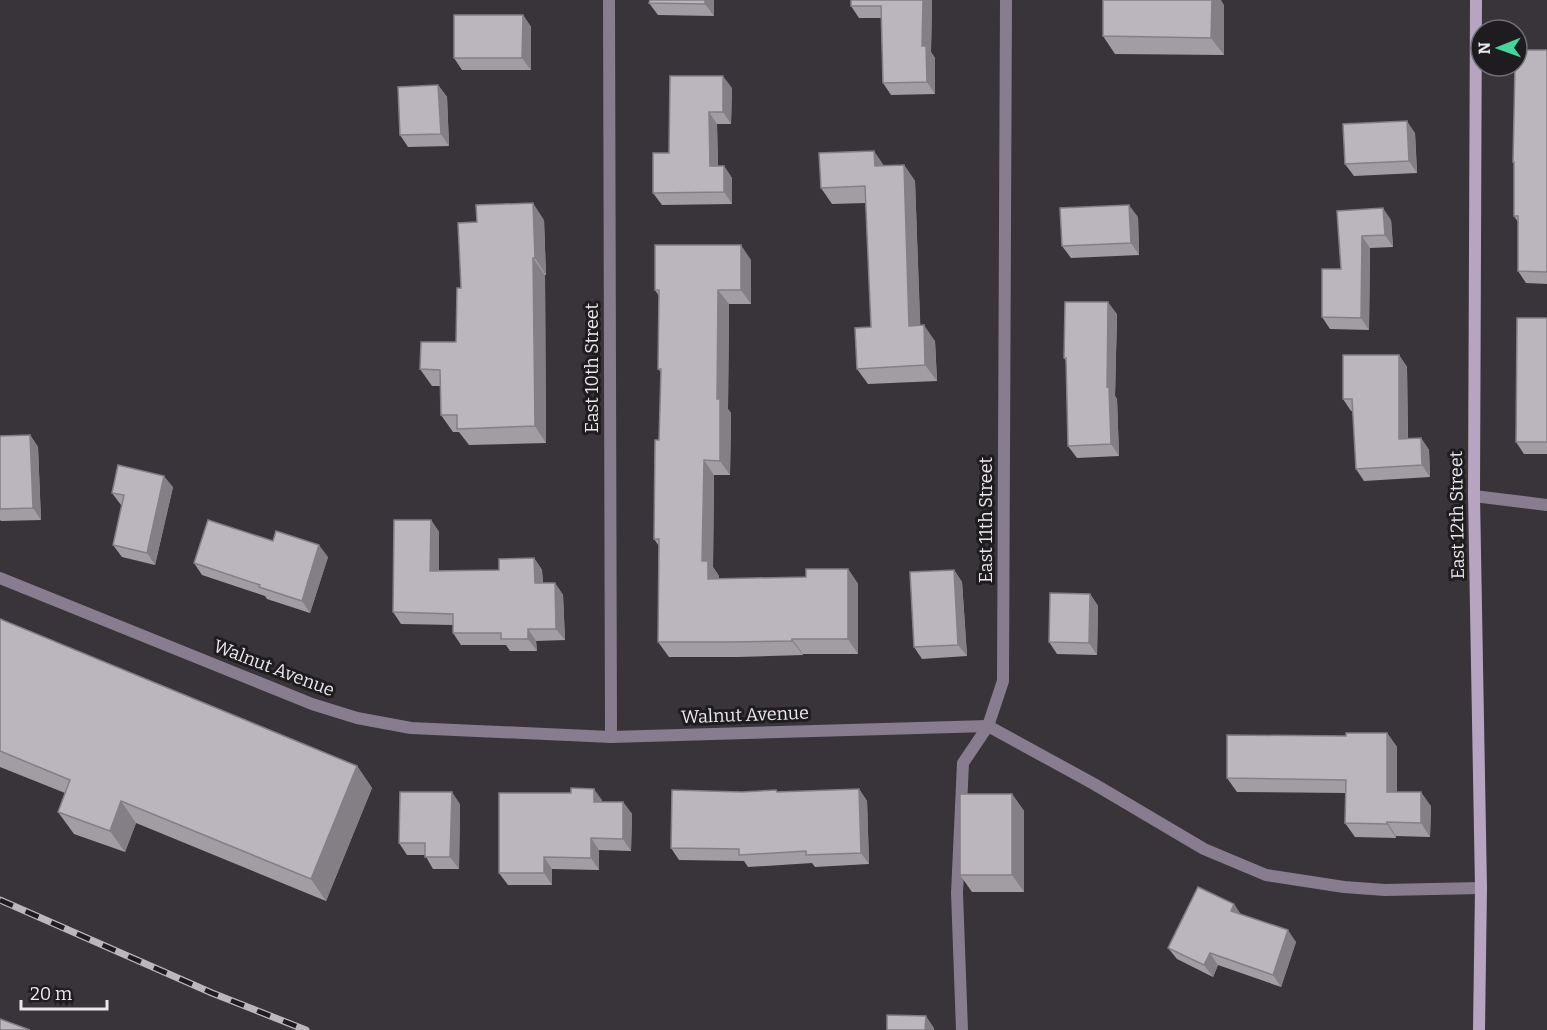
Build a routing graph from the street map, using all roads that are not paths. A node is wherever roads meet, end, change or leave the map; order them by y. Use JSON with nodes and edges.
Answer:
{"nodes":[{"id":1,"x":609,"y":0,"type":"edge"},
{"id":2,"x":1006,"y":0,"type":"edge"},
{"id":3,"x":1476,"y":0,"type":"edge"},
{"id":4,"x":1474,"y":496,"type":"junction"},
{"id":5,"x":1547,"y":505,"type":"edge"},
{"id":6,"x":0,"y":578,"type":"edge"},
{"id":7,"x":988,"y":726,"type":"junction"},
{"id":8,"x":611,"y":737,"type":"junction"},
{"id":9,"x":1481,"y":888,"type":"junction"},
{"id":10,"x":962,"y":1030,"type":"edge"},
{"id":11,"x":1479,"y":1030,"type":"edge"}],
"edges":[{"from":1,"to":8,"type":"street","name":"East 10th Street"},
{"from":2,"to":7,"type":"street","name":"East 11th Street"},
{"from":3,"to":4,"type":"main road","name":"East 12th Street"},
{"from":4,"to":5,"type":"street"},
{"from":4,"to":9,"type":"main road","name":"East 12th Street"},
{"from":6,"to":8,"type":"street","name":"Walnut Avenue"},
{"from":7,"to":8,"type":"street","name":"Walnut Avenue"},
{"from":7,"to":9,"type":"street"},
{"from":7,"to":10,"type":"street","name":"East 11th Street"},
{"from":9,"to":11,"type":"main road","name":"East 12th Street"}]}
